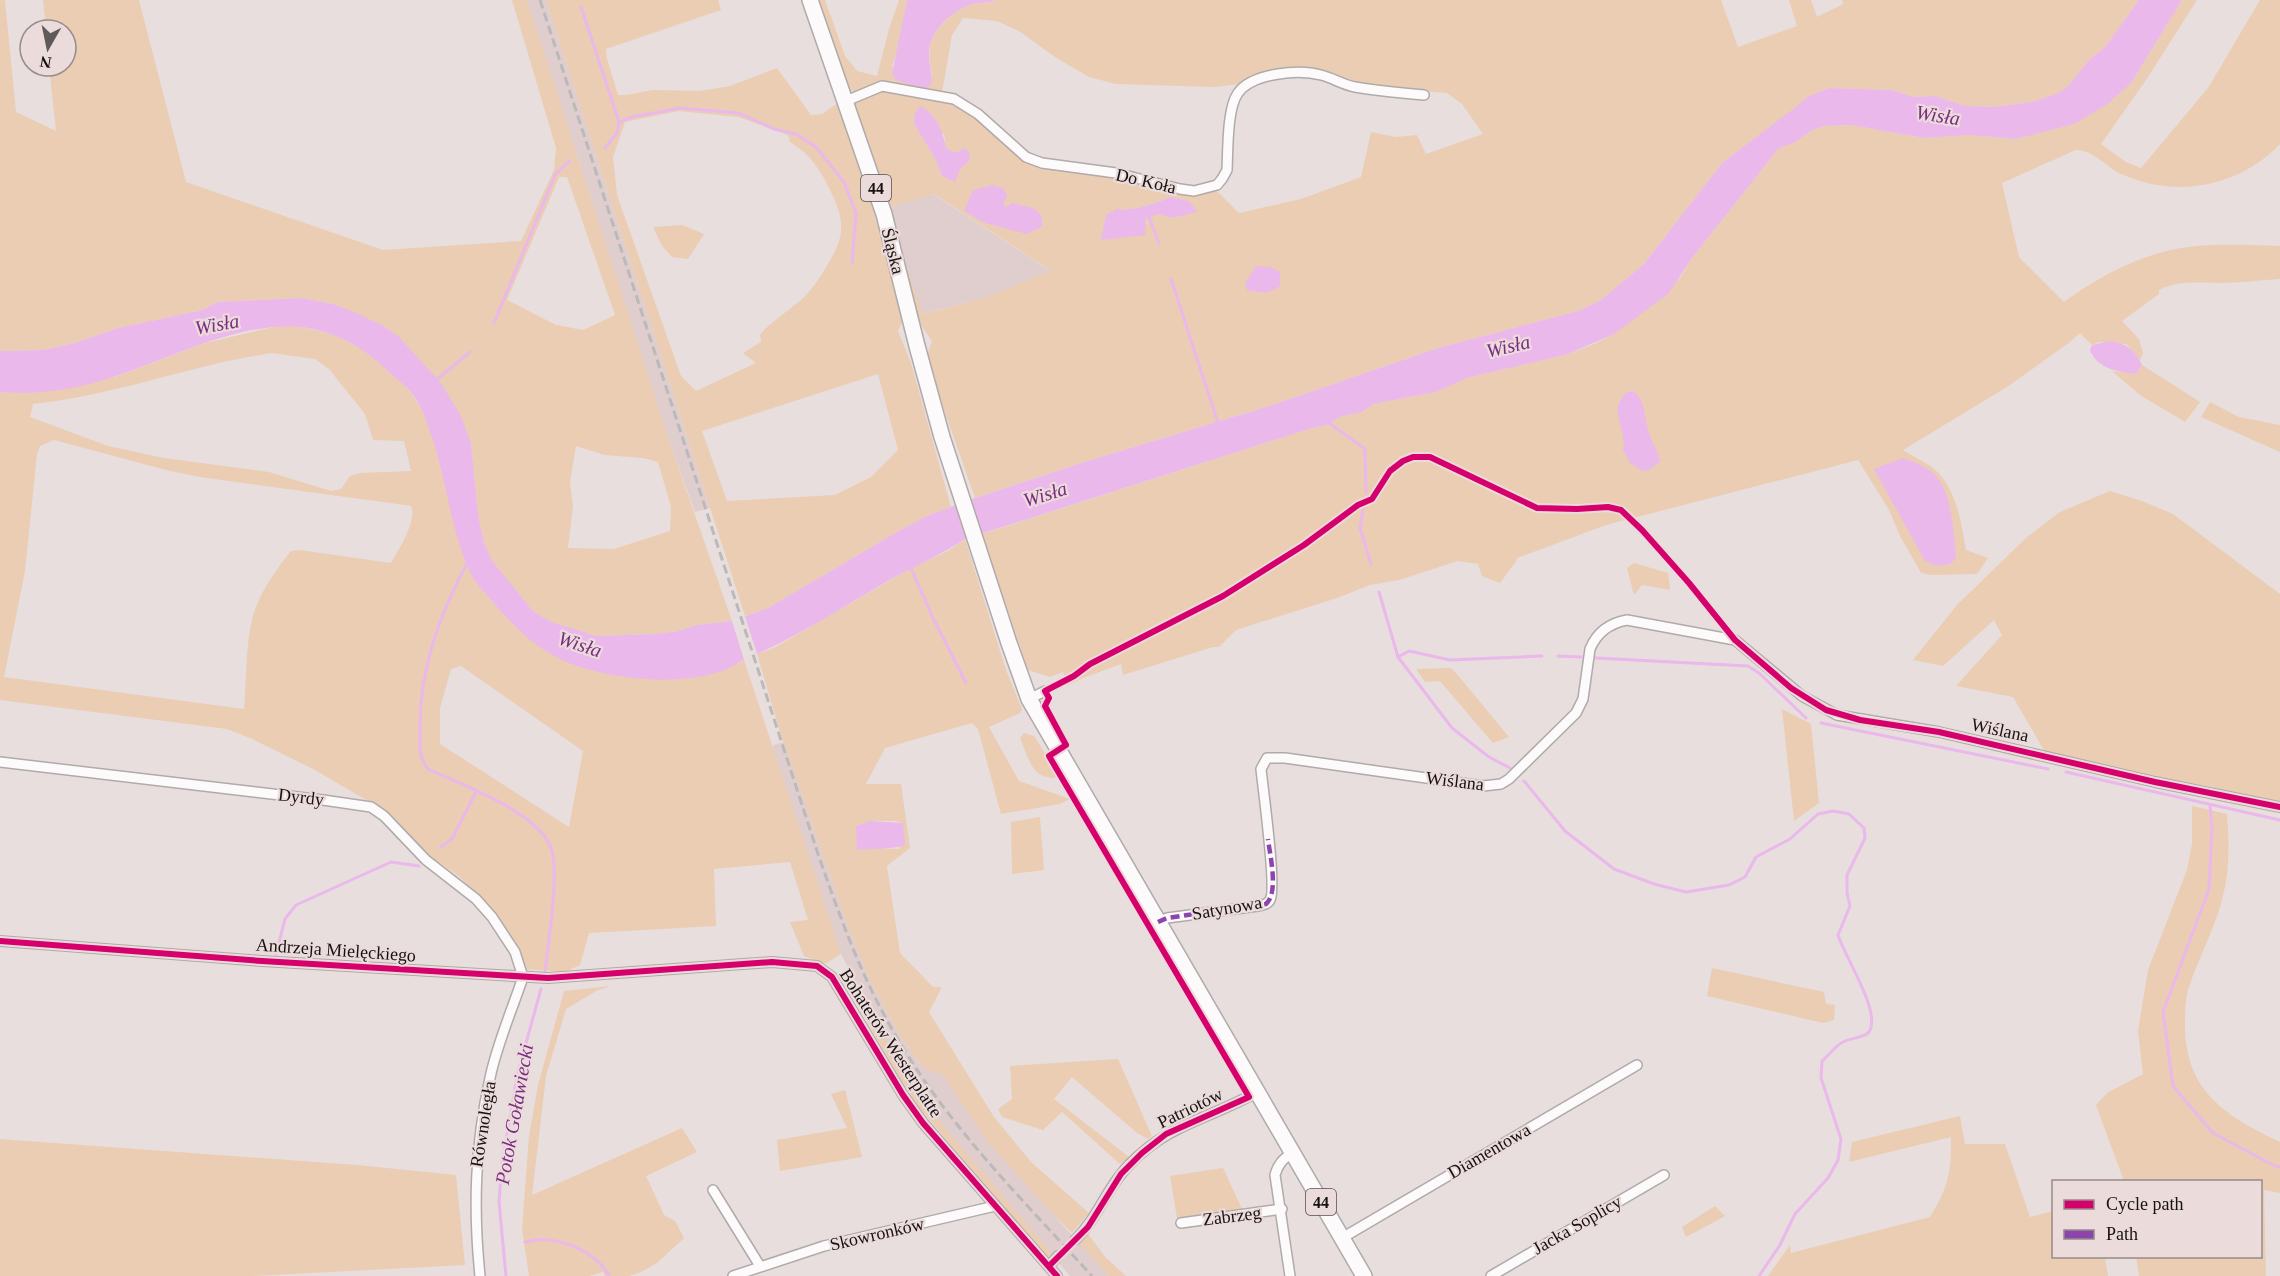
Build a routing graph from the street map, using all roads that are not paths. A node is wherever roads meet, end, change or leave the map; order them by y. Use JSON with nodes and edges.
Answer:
{"nodes":[{"id":1,"x":810,"y":0,"type":"edge"},
{"id":2,"x":1424,"y":95,"type":"dead end"},
{"id":3,"x":846,"y":101,"type":"junction"},
{"id":4,"x":1045,"y":691,"type":"dead end"},
{"id":5,"x":1029,"y":699,"type":"junction"},
{"id":6,"x":0,"y":762,"type":"edge"},
{"id":7,"x":2280,"y":807,"type":"edge"},
{"id":8,"x":1268,"y":839,"type":"joint"},
{"id":9,"x":1158,"y":922,"type":"junction"},
{"id":10,"x":0,"y":941,"type":"edge"},
{"id":11,"x":671,"y":970,"type":"joint"},
{"id":12,"x":523,"y":977,"type":"junction"},
{"id":13,"x":1637,"y":1065,"type":"dead end"},
{"id":14,"x":1257,"y":1092,"type":"junction"},
{"id":15,"x":1292,"y":1153,"type":"junction"},
{"id":16,"x":1664,"y":1175,"type":"dead end"},
{"id":17,"x":713,"y":1190,"type":"dead end"},
{"id":18,"x":994,"y":1206,"type":"junction"},
{"id":19,"x":1282,"y":1209,"type":"junction"},
{"id":20,"x":1181,"y":1222,"type":"dead end"},
{"id":21,"x":1342,"y":1238,"type":"junction"},
{"id":22,"x":1075,"y":1240,"type":"tunnel mouth"},
{"id":23,"x":1058,"y":1256,"type":"tunnel mouth"},
{"id":24,"x":760,"y":1266,"type":"junction"},
{"id":25,"x":1048,"y":1266,"type":"junction"},
{"id":26,"x":480,"y":1276,"type":"edge"},
{"id":27,"x":733,"y":1276,"type":"edge"},
{"id":28,"x":1057,"y":1276,"type":"edge"},
{"id":29,"x":1290,"y":1276,"type":"edge"},
{"id":30,"x":1364,"y":1276,"type":"edge"},
{"id":31,"x":1491,"y":1276,"type":"edge"}],
"edges":[{"from":1,"to":3,"type":"main road","name":"Śląska","number":"44"},
{"from":2,"to":3,"type":"street","name":"Do Koła"},
{"from":3,"to":5,"type":"main road","name":"Śląska","number":"44"},
{"from":4,"to":5,"type":"street"},
{"from":5,"to":9,"type":"main road","number":"44"},
{"from":6,"to":12,"type":"street","name":"Dyrdy"},
{"from":7,"to":8,"type":"street","name":"Wiślana"},
{"from":8,"to":9,"type":"street","name":"Satynowa"},
{"from":9,"to":14,"type":"main road","number":"44"},
{"from":10,"to":12,"type":"street","name":"Andrzeja Mielęckiego"},
{"from":11,"to":12,"type":"street","name":"Andrzeja Mielęckiego"},
{"from":11,"to":18,"type":"street","name":"Bohaterów Westerplatte"},
{"from":12,"to":26,"type":"street","name":"Równoległa"},
{"from":13,"to":21,"type":"street","name":"Diamentowa"},
{"from":14,"to":15,"type":"main road","number":"44"},
{"from":14,"to":22,"type":"street","name":"Patriotów"},
{"from":15,"to":19,"type":"street","name":"Zabrzeg"},
{"from":15,"to":21,"type":"main road","number":"44"},
{"from":16,"to":31,"type":"street","name":"Jacka Soplicy"},
{"from":17,"to":24,"type":"street"},
{"from":18,"to":24,"type":"street","name":"Skowronków"},
{"from":18,"to":25,"type":"street","name":"Bohaterów Westerplatte"},
{"from":19,"to":20,"type":"street","name":"Zabrzeg"},
{"from":19,"to":29,"type":"street","name":"Zabrzeg"},
{"from":21,"to":30,"type":"main road","number":"44"},
{"from":23,"to":25,"type":"street"},
{"from":24,"to":27,"type":"street","name":"Skowronków"},
{"from":25,"to":28,"type":"street","name":"Bohaterów Westerplatte"}]}
